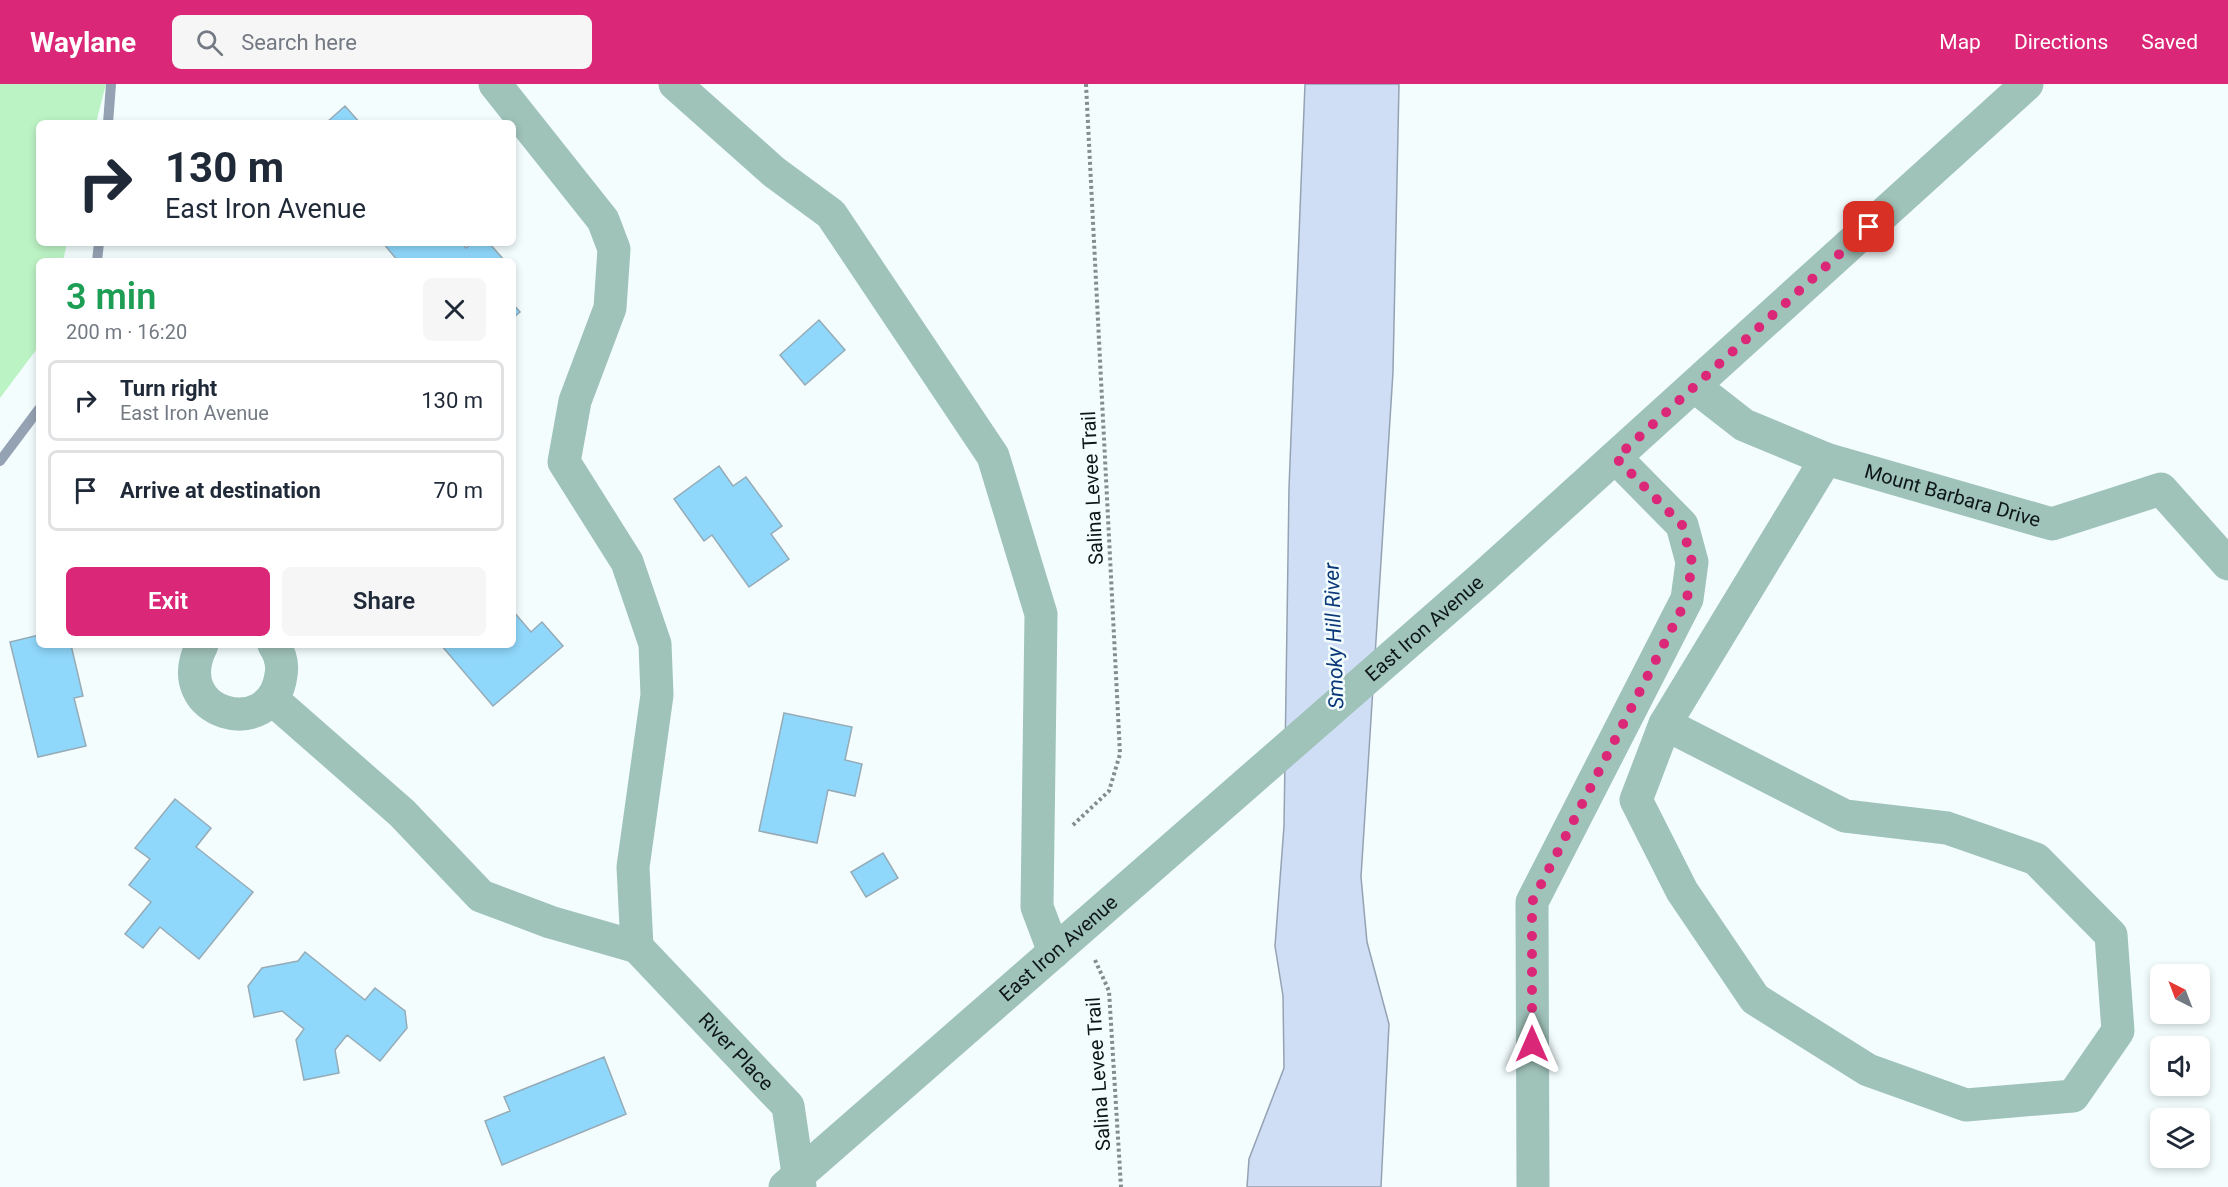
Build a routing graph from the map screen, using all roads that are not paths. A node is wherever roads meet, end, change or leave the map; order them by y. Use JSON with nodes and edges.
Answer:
{"nodes":[{"id":1,"x":495,"y":84,"type":"edge"},
{"id":2,"x":675,"y":84,"type":"edge"},
{"id":3,"x":2027,"y":84,"type":"edge"},
{"id":4,"x":518,"y":98,"type":"edge"},
{"id":5,"x":1694,"y":386,"type":"junction"},
{"id":6,"x":1616,"y":458,"type":"junction"},
{"id":7,"x":1826,"y":459,"type":"junction"},
{"id":8,"x":2228,"y":564,"type":"edge"},
{"id":9,"x":201,"y":648,"type":"edge"},
{"id":10,"x":275,"y":648,"type":"edge"},
{"id":11,"x":272,"y":699,"type":"junction"},
{"id":12,"x":1665,"y":724,"type":"junction"},
{"id":13,"x":637,"y":947,"type":"junction"},
{"id":14,"x":1054,"y":952,"type":"junction"},
{"id":15,"x":795,"y":1183,"type":"edge"},
{"id":16,"x":1533,"y":1187,"type":"edge"}],
"edges":[{"from":1,"to":4,"type":"street"},
{"from":2,"to":14,"type":"street"},
{"from":3,"to":5,"type":"street","name":"East Iron Avenue"},
{"from":4,"to":13,"type":"street"},
{"from":5,"to":6,"type":"street","name":"East Iron Avenue"},
{"from":5,"to":7,"type":"street","name":"Mount Barbara Drive"},
{"from":6,"to":14,"type":"street","name":"East Iron Avenue"},
{"from":6,"to":16,"type":"street"},
{"from":7,"to":8,"type":"street","name":"Mount Barbara Drive"},
{"from":7,"to":12,"type":"street"},
{"from":9,"to":11,"type":"street"},
{"from":10,"to":11,"type":"street"},
{"from":11,"to":13,"type":"street"},
{"from":12,"to":12,"type":"street"},
{"from":13,"to":15,"type":"street","name":"River Place"},
{"from":14,"to":15,"type":"street","name":"East Iron Avenue"}]}
